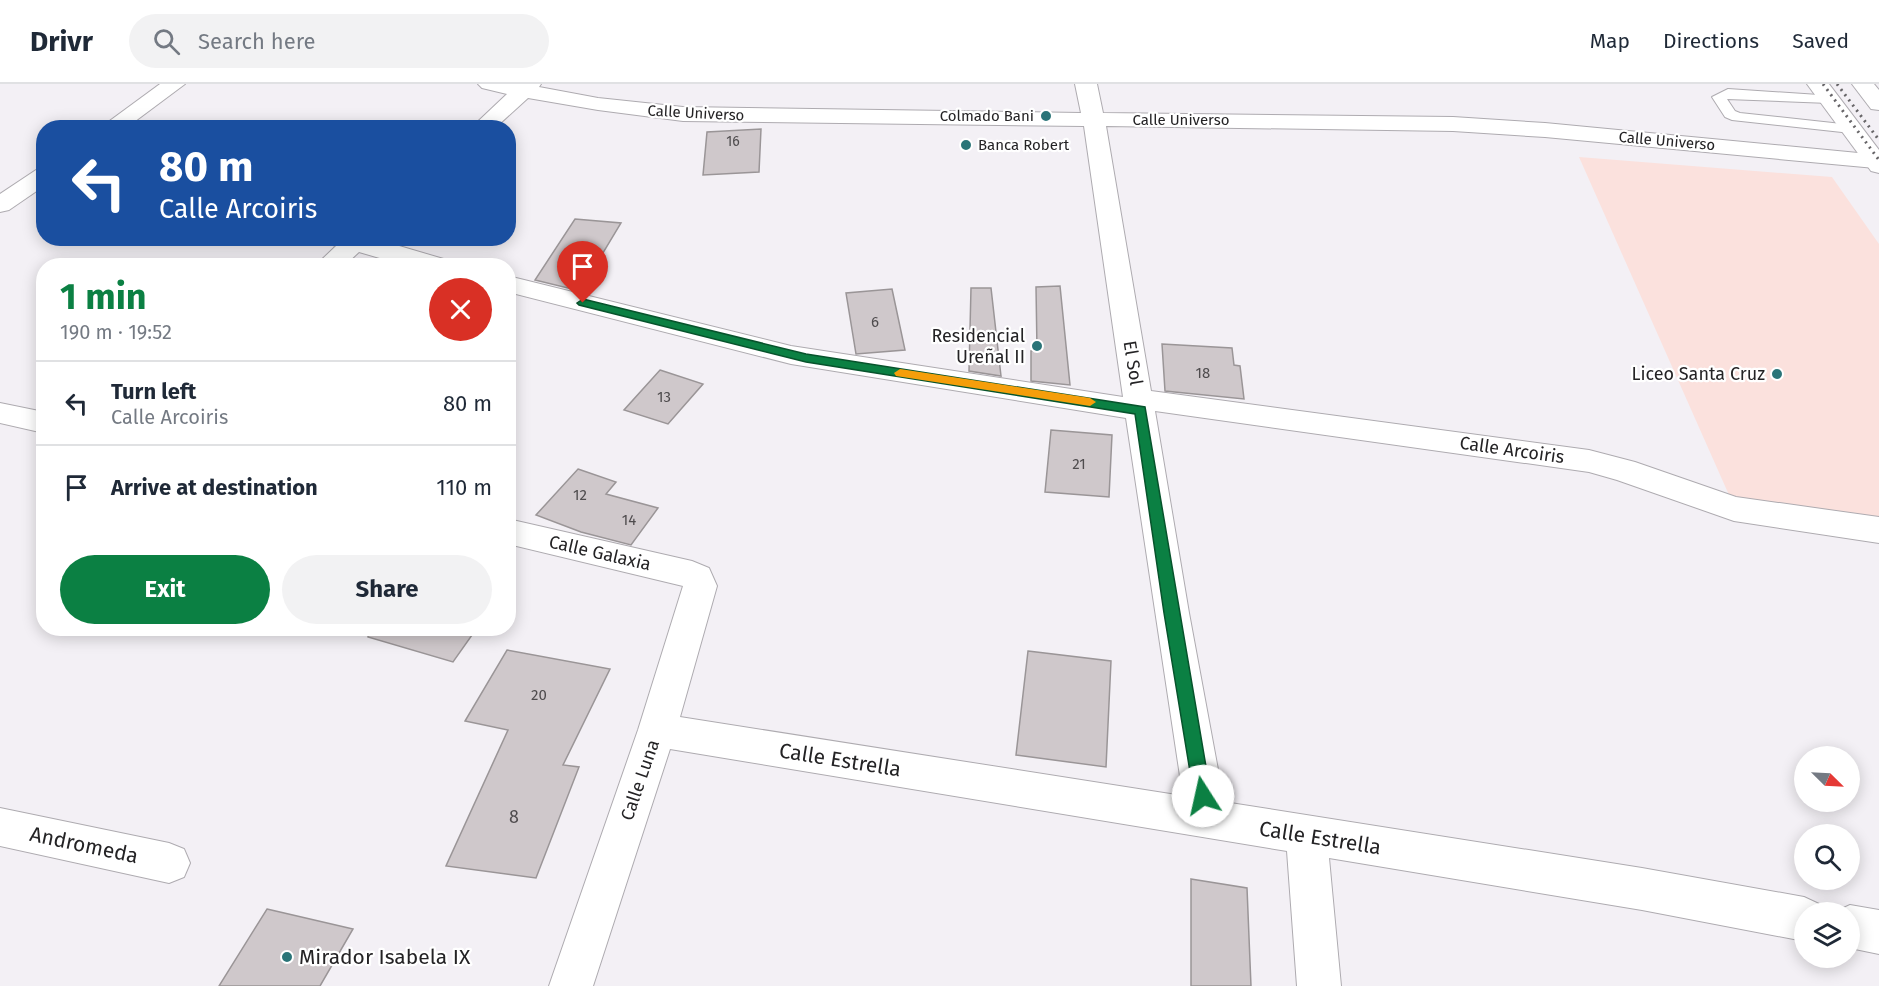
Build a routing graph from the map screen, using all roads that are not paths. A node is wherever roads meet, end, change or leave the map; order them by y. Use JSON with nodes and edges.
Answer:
{"nodes":[{"id":1,"x":174,"y":84,"type":"edge"},
{"id":2,"x":489,"y":84,"type":"edge"},
{"id":3,"x":1086,"y":84,"type":"edge"},
{"id":4,"x":1863,"y":84,"type":"edge"},
{"id":5,"x":526,"y":87,"type":"edge"},
{"id":6,"x":1823,"y":91,"type":"edge"},
{"id":7,"x":1879,"y":104,"type":"edge"},
{"id":8,"x":122,"y":120,"type":"edge"},
{"id":9,"x":491,"y":120,"type":"edge"},
{"id":10,"x":1094,"y":120,"type":"junction"},
{"id":11,"x":1851,"y":129,"type":"junction"},
{"id":12,"x":1877,"y":163,"type":"edge"},
{"id":13,"x":36,"y":180,"type":"edge"},
{"id":14,"x":0,"y":205,"type":"edge"},
{"id":15,"x":345,"y":246,"type":"edge"},
{"id":16,"x":370,"y":246,"type":"edge"},
{"id":17,"x":335,"y":258,"type":"edge"},
{"id":18,"x":411,"y":258,"type":"edge"},
{"id":19,"x":516,"y":286,"type":"edge"},
{"id":20,"x":1140,"y":404,"type":"junction"},
{"id":21,"x":0,"y":413,"type":"edge"},
{"id":22,"x":36,"y":421,"type":"edge"},
{"id":23,"x":1879,"y":530,"type":"edge"},
{"id":24,"x":516,"y":533,"type":"edge"},
{"id":25,"x":692,"y":574,"type":"joint"},
{"id":26,"x":657,"y":730,"type":"junction"},
{"id":27,"x":1207,"y":819,"type":"junction"},
{"id":28,"x":0,"y":827,"type":"edge"},
{"id":29,"x":1306,"y":836,"type":"junction"},
{"id":30,"x":169,"y":863,"type":"dead end"},
{"id":31,"x":1794,"y":917,"type":"edge"},
{"id":32,"x":1860,"y":929,"type":"edge"},
{"id":33,"x":1879,"y":932,"type":"edge"},
{"id":34,"x":571,"y":986,"type":"edge"},
{"id":35,"x":1319,"y":986,"type":"edge"}],
"edges":[{"from":1,"to":8,"type":"street"},
{"from":2,"to":5,"type":"street","name":"Calle Universo"},
{"from":3,"to":10,"type":"street","name":"El Sol"},
{"from":4,"to":7,"type":"street"},
{"from":5,"to":9,"type":"street"},
{"from":5,"to":10,"type":"street","name":"Calle Universo"},
{"from":6,"to":11,"type":"street"},
{"from":6,"to":11,"type":"lane"},
{"from":10,"to":12,"type":"street","name":"Calle Universo"},
{"from":10,"to":20,"type":"street","name":"El Sol"},
{"from":11,"to":12,"type":"street"},
{"from":13,"to":14,"type":"street"},
{"from":15,"to":17,"type":"street"},
{"from":16,"to":18,"type":"street"},
{"from":19,"to":20,"type":"street","name":"Calle Arcoiris"},
{"from":20,"to":23,"type":"street","name":"Calle Arcoiris"},
{"from":20,"to":27,"type":"street","name":"El Sol"},
{"from":21,"to":22,"type":"street"},
{"from":24,"to":25,"type":"street","name":"Calle Galaxia"},
{"from":25,"to":26,"type":"street","name":"Calle Luna"},
{"from":26,"to":27,"type":"street","name":"Calle Estrella"},
{"from":26,"to":34,"type":"street","name":"Calle Luna"},
{"from":27,"to":29,"type":"street","name":"Calle Estrella"},
{"from":28,"to":30,"type":"street","name":"Andromeda"},
{"from":29,"to":31,"type":"street","name":"Calle Estrella"},
{"from":29,"to":35,"type":"street"},
{"from":32,"to":33,"type":"street"}]}
